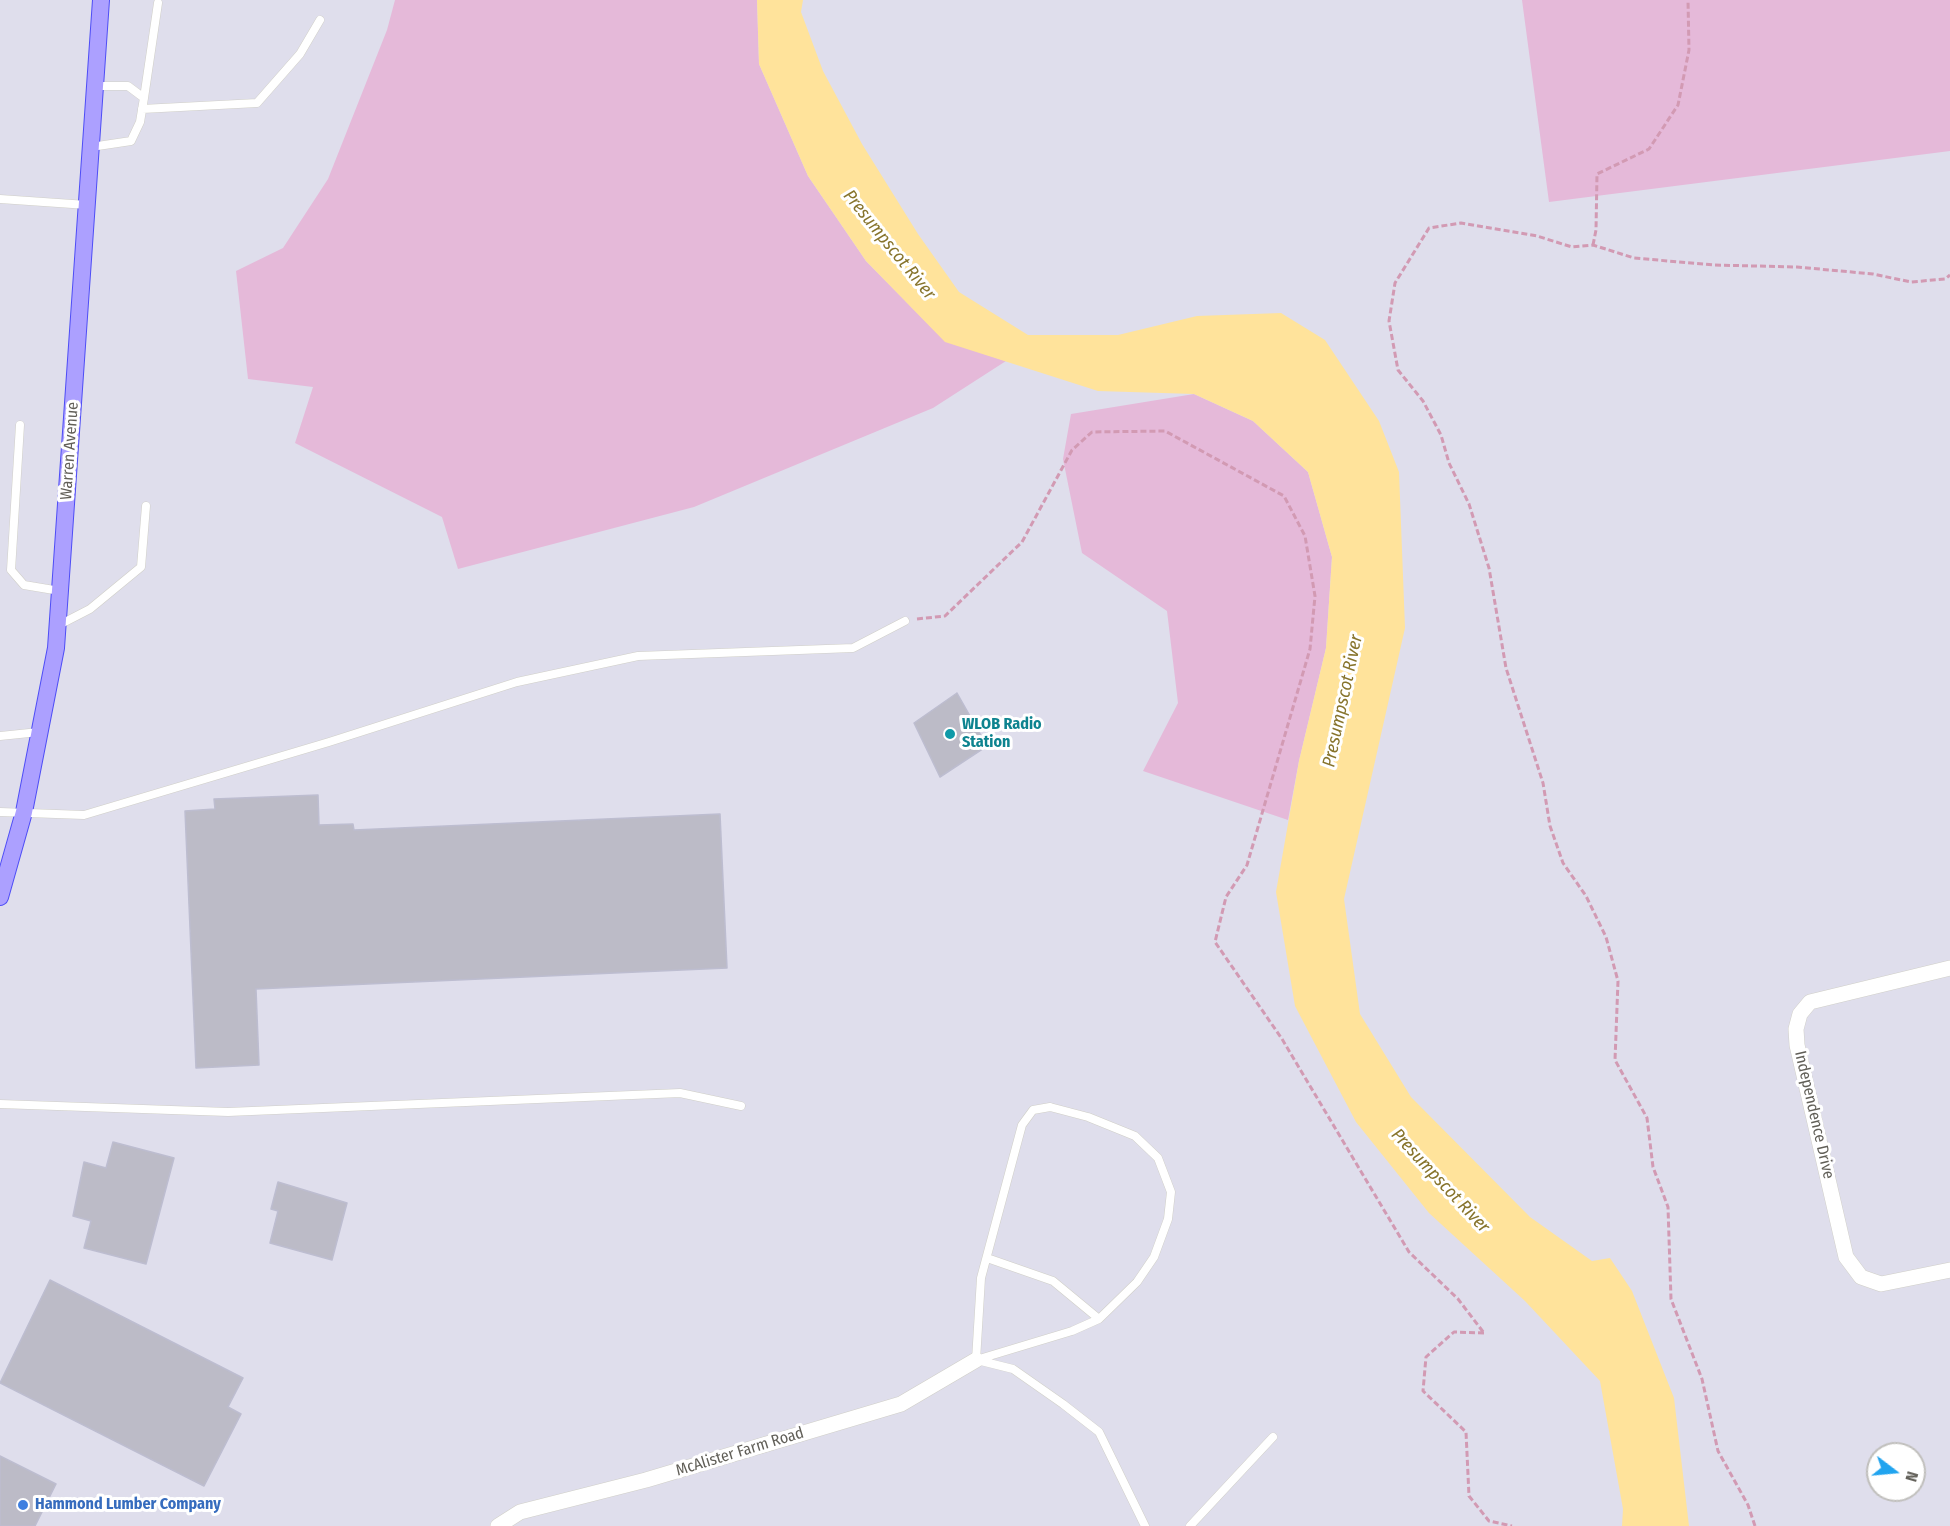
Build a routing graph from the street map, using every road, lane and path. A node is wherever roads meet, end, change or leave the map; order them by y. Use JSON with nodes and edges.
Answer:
{"nodes":[{"id":1,"x":101,"y":0,"type":"edge"},
{"id":2,"x":1688,"y":0,"type":"edge"},
{"id":3,"x":158,"y":3,"type":"dead end"},
{"id":4,"x":320,"y":21,"type":"dead end"},
{"id":5,"x":95,"y":86,"type":"junction"},
{"id":6,"x":144,"y":98,"type":"junction"},
{"id":7,"x":142,"y":109,"type":"junction"},
{"id":8,"x":91,"y":147,"type":"junction"},
{"id":9,"x":0,"y":199,"type":"edge"},
{"id":10,"x":87,"y":205,"type":"junction"},
{"id":11,"x":1593,"y":245,"type":"junction"},
{"id":12,"x":1950,"y":275,"type":"edge"},
{"id":13,"x":20,"y":425,"type":"dead end"},
{"id":14,"x":146,"y":507,"type":"dead end"},
{"id":15,"x":60,"y":591,"type":"junction"},
{"id":16,"x":905,"y":621,"type":"joint"},
{"id":17,"x":57,"y":626,"type":"junction"},
{"id":18,"x":41,"y":731,"type":"junction"},
{"id":19,"x":0,"y":736,"type":"edge"},
{"id":20,"x":0,"y":812,"type":"edge"},
{"id":21,"x":24,"y":812,"type":"junction"},
{"id":22,"x":0,"y":897,"type":"edge"},
{"id":23,"x":1950,"y":968,"type":"edge"},
{"id":24,"x":0,"y":1104,"type":"edge"},
{"id":25,"x":741,"y":1106,"type":"dead end"},
{"id":26,"x":987,"y":1258,"type":"junction"},
{"id":27,"x":1950,"y":1270,"type":"edge"},
{"id":28,"x":1100,"y":1319,"type":"junction"},
{"id":29,"x":976,"y":1360,"type":"junction"},
{"id":30,"x":1273,"y":1437,"type":"dead end"},
{"id":31,"x":498,"y":1526,"type":"edge"},
{"id":32,"x":1145,"y":1526,"type":"edge"},
{"id":33,"x":1190,"y":1526,"type":"edge"},
{"id":34,"x":1512,"y":1526,"type":"edge"},
{"id":35,"x":1755,"y":1526,"type":"edge"}],
"edges":[{"from":1,"to":5,"type":"main road","name":"Warren Avenue"},
{"from":2,"to":11,"type":"path"},
{"from":3,"to":6,"type":"lane"},
{"from":4,"to":7,"type":"lane"},
{"from":5,"to":6,"type":"lane"},
{"from":5,"to":8,"type":"main road","name":"Warren Avenue"},
{"from":6,"to":7,"type":"lane"},
{"from":7,"to":8,"type":"lane"},
{"from":8,"to":10,"type":"main road","name":"Warren Avenue"},
{"from":9,"to":10,"type":"lane"},
{"from":10,"to":15,"type":"main road","name":"Warren Avenue"},
{"from":11,"to":12,"type":"path"},
{"from":11,"to":35,"type":"path"},
{"from":13,"to":15,"type":"lane"},
{"from":14,"to":17,"type":"lane"},
{"from":15,"to":17,"type":"main road","name":"Warren Avenue"},
{"from":16,"to":21,"type":"lane"},
{"from":16,"to":34,"type":"path"},
{"from":17,"to":18,"type":"main road","name":"Warren Avenue"},
{"from":18,"to":19,"type":"lane"},
{"from":18,"to":21,"type":"main road","name":"Warren Avenue"},
{"from":20,"to":21,"type":"lane"},
{"from":21,"to":22,"type":"main road","name":"Warren Avenue"},
{"from":23,"to":27,"type":"street","name":"Independence Drive"},
{"from":24,"to":25,"type":"lane"},
{"from":26,"to":28,"type":"lane"},
{"from":26,"to":28,"type":"lane"},
{"from":26,"to":29,"type":"lane"},
{"from":28,"to":29,"type":"lane"},
{"from":29,"to":31,"type":"street","name":"McAlister Farm Road"},
{"from":29,"to":32,"type":"lane"},
{"from":30,"to":33,"type":"lane"}]}
